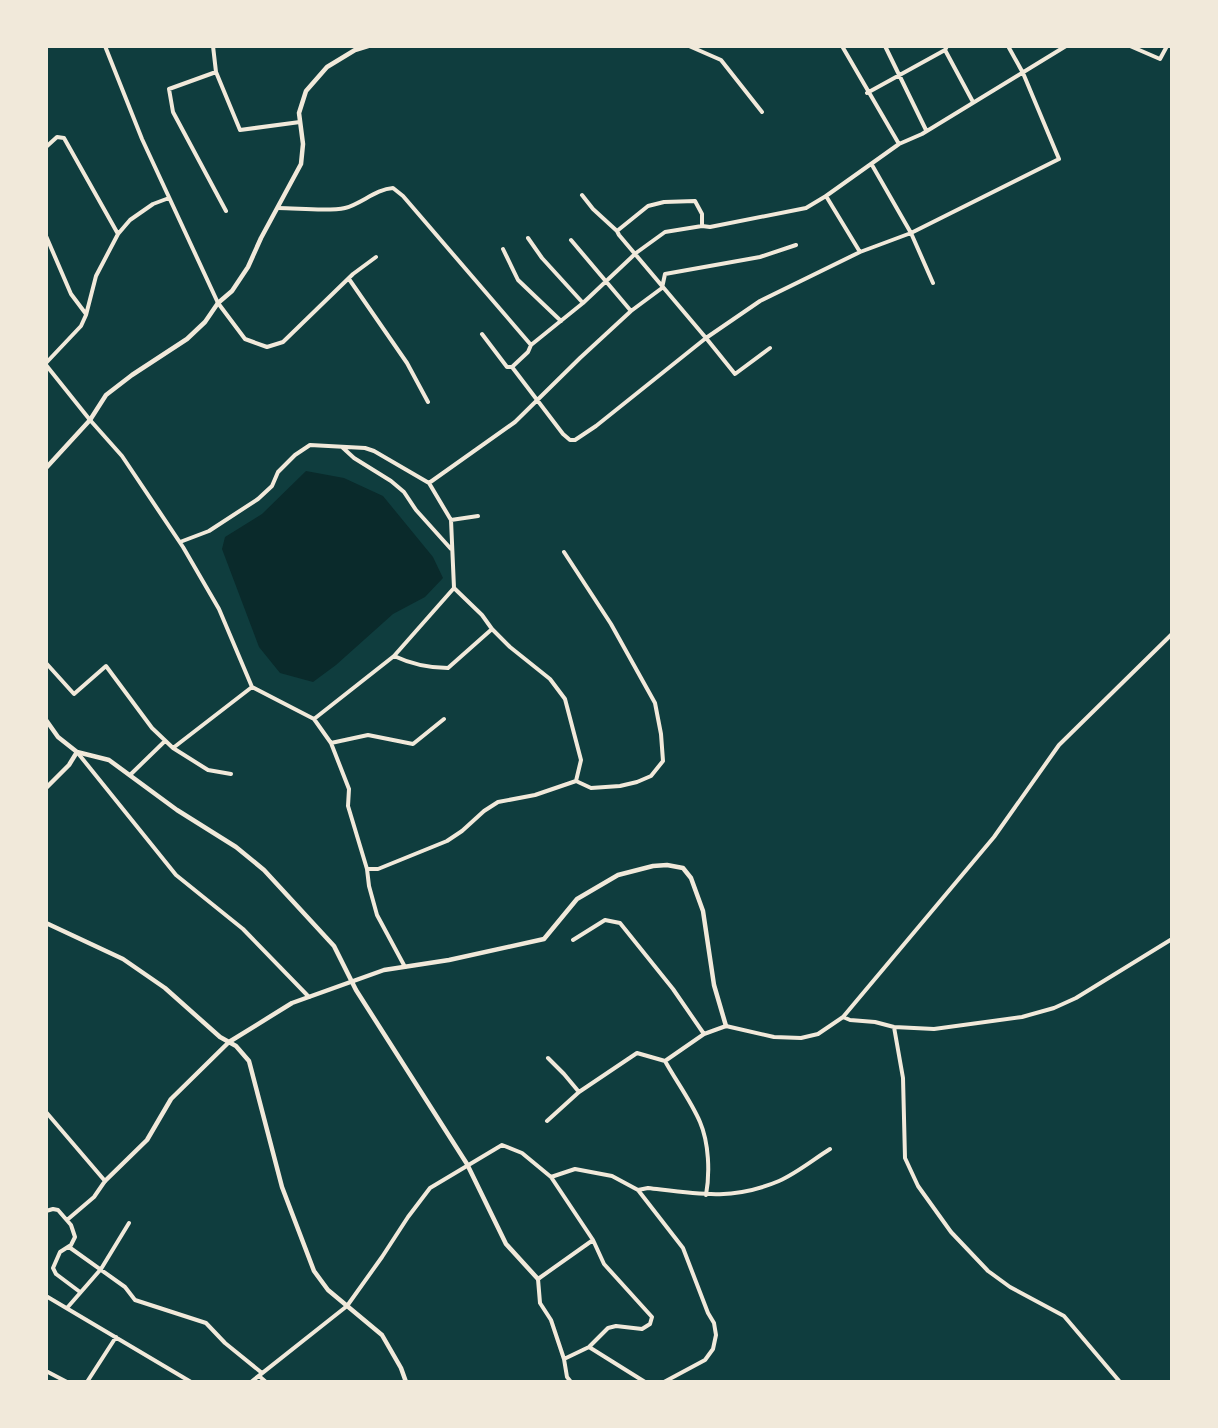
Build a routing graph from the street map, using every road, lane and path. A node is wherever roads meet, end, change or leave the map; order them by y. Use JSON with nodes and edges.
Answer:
{"nodes":[{"id":1,"x":105,"y":46,"type":"edge"},
{"id":2,"x":213,"y":46,"type":"edge"},
{"id":3,"x":368,"y":46,"type":"edge"},
{"id":4,"x":689,"y":46,"type":"edge"},
{"id":5,"x":842,"y":46,"type":"edge"},
{"id":6,"x":885,"y":46,"type":"edge"},
{"id":7,"x":1008,"y":46,"type":"edge"},
{"id":8,"x":1066,"y":46,"type":"edge"},
{"id":9,"x":1130,"y":46,"type":"edge"},
{"id":10,"x":1167,"y":46,"type":"edge"},
{"id":11,"x":946,"y":48,"type":"edge"},
{"id":12,"x":216,"y":72,"type":"junction"},
{"id":13,"x":1023,"y":73,"type":"junction"},
{"id":14,"x":899,"y":76,"type":"junction"},
{"id":15,"x":867,"y":93,"type":"junction"},
{"id":16,"x":974,"y":103,"type":"junction"},
{"id":17,"x":762,"y":112,"type":"dead end"},
{"id":18,"x":300,"y":122,"type":"junction"},
{"id":19,"x":926,"y":130,"type":"junction"},
{"id":20,"x":899,"y":144,"type":"junction"},
{"id":21,"x":46,"y":147,"type":"edge"},
{"id":22,"x":872,"y":165,"type":"junction"},
{"id":23,"x":582,"y":195,"type":"dead end"},
{"id":24,"x":826,"y":196,"type":"junction"},
{"id":25,"x":169,"y":198,"type":"junction"},
{"id":26,"x":278,"y":208,"type":"junction"},
{"id":27,"x":226,"y":211,"type":"dead end"},
{"id":28,"x":702,"y":226,"type":"junction"},
{"id":29,"x":617,"y":231,"type":"junction"},
{"id":30,"x":910,"y":233,"type":"junction"},
{"id":31,"x":118,"y":234,"type":"junction"},
{"id":32,"x":46,"y":236,"type":"edge"},
{"id":33,"x":528,"y":238,"type":"dead end"},
{"id":34,"x":571,"y":240,"type":"dead end"},
{"id":35,"x":796,"y":245,"type":"dead end"},
{"id":36,"x":503,"y":249,"type":"dead end"},
{"id":37,"x":860,"y":252,"type":"junction"},
{"id":38,"x":636,"y":253,"type":"junction"},
{"id":39,"x":376,"y":257,"type":"dead end"},
{"id":40,"x":349,"y":279,"type":"junction"},
{"id":41,"x":605,"y":281,"type":"junction"},
{"id":42,"x":933,"y":283,"type":"dead end"},
{"id":43,"x":662,"y":288,"type":"junction"},
{"id":44,"x":218,"y":303,"type":"junction"},
{"id":45,"x":583,"y":303,"type":"junction"},
{"id":46,"x":632,"y":311,"type":"junction"},
{"id":47,"x":86,"y":315,"type":"junction"},
{"id":48,"x":561,"y":321,"type":"junction"},
{"id":49,"x":482,"y":334,"type":"dead end"},
{"id":50,"x":705,"y":338,"type":"junction"},
{"id":51,"x":531,"y":345,"type":"junction"},
{"id":52,"x":770,"y":348,"type":"dead end"},
{"id":53,"x":46,"y":364,"type":"edge"},
{"id":54,"x":512,"y":367,"type":"junction"},
{"id":55,"x":428,"y":402,"type":"dead end"},
{"id":56,"x":537,"y":402,"type":"junction"},
{"id":57,"x":90,"y":420,"type":"junction"},
{"id":58,"x":341,"y":447,"type":"junction"},
{"id":59,"x":46,"y":468,"type":"edge"},
{"id":60,"x":429,"y":483,"type":"junction"},
{"id":61,"x":478,"y":516,"type":"dead end"},
{"id":62,"x":451,"y":520,"type":"junction"},
{"id":63,"x":180,"y":542,"type":"junction"},
{"id":64,"x":452,"y":549,"type":"junction"},
{"id":65,"x":564,"y":552,"type":"dead end"},
{"id":66,"x":454,"y":588,"type":"junction"},
{"id":67,"x":492,"y":629,"type":"junction"},
{"id":68,"x":1172,"y":633,"type":"edge"},
{"id":69,"x":394,"y":656,"type":"junction"},
{"id":70,"x":46,"y":663,"type":"edge"},
{"id":71,"x":252,"y":687,"type":"junction"},
{"id":72,"x":314,"y":719,"type":"junction"},
{"id":73,"x":444,"y":719,"type":"dead end"},
{"id":74,"x":46,"y":720,"type":"edge"},
{"id":75,"x":165,"y":741,"type":"junction"},
{"id":76,"x":331,"y":743,"type":"junction"},
{"id":77,"x":173,"y":748,"type":"junction"},
{"id":78,"x":77,"y":753,"type":"junction"},
{"id":79,"x":231,"y":774,"type":"dead end"},
{"id":80,"x":130,"y":776,"type":"junction"},
{"id":81,"x":576,"y":780,"type":"junction"},
{"id":82,"x":46,"y":788,"type":"edge"},
{"id":83,"x":367,"y":869,"type":"junction"},
{"id":84,"x":46,"y":923,"type":"edge"},
{"id":85,"x":1172,"y":939,"type":"edge"},
{"id":86,"x":573,"y":940,"type":"dead end"},
{"id":87,"x":405,"y":967,"type":"junction"},
{"id":88,"x":352,"y":982,"type":"junction"},
{"id":89,"x":309,"y":997,"type":"junction"},
{"id":90,"x":843,"y":1017,"type":"junction"},
{"id":91,"x":726,"y":1026,"type":"junction"},
{"id":92,"x":894,"y":1027,"type":"junction"},
{"id":93,"x":704,"y":1034,"type":"junction"},
{"id":94,"x":229,"y":1042,"type":"junction"},
{"id":95,"x":548,"y":1058,"type":"dead end"},
{"id":96,"x":665,"y":1060,"type":"junction"},
{"id":97,"x":579,"y":1092,"type":"junction"},
{"id":98,"x":46,"y":1112,"type":"edge"},
{"id":99,"x":547,"y":1122,"type":"dead end"},
{"id":100,"x":830,"y":1149,"type":"dead end"},
{"id":101,"x":467,"y":1164,"type":"junction"},
{"id":102,"x":551,"y":1177,"type":"junction"},
{"id":103,"x":105,"y":1181,"type":"junction"},
{"id":104,"x":638,"y":1190,"type":"junction"},
{"id":105,"x":706,"y":1195,"type":"junction"},
{"id":106,"x":46,"y":1211,"type":"edge"},
{"id":107,"x":67,"y":1220,"type":"junction"},
{"id":108,"x":129,"y":1223,"type":"dead end"},
{"id":109,"x":593,"y":1240,"type":"junction"},
{"id":110,"x":69,"y":1247,"type":"junction"},
{"id":111,"x":101,"y":1269,"type":"junction"},
{"id":112,"x":538,"y":1279,"type":"junction"},
{"id":113,"x":80,"y":1292,"type":"junction"},
{"id":114,"x":46,"y":1296,"type":"edge"},
{"id":115,"x":347,"y":1306,"type":"junction"},
{"id":116,"x":67,"y":1308,"type":"junction"},
{"id":117,"x":116,"y":1336,"type":"junction"},
{"id":118,"x":589,"y":1347,"type":"junction"},
{"id":119,"x":564,"y":1359,"type":"junction"},
{"id":120,"x":46,"y":1371,"type":"edge"},
{"id":121,"x":260,"y":1375,"type":"junction"},
{"id":122,"x":67,"y":1382,"type":"edge"},
{"id":123,"x":87,"y":1382,"type":"edge"},
{"id":124,"x":191,"y":1382,"type":"edge"},
{"id":125,"x":251,"y":1382,"type":"edge"},
{"id":126,"x":266,"y":1382,"type":"edge"},
{"id":127,"x":406,"y":1382,"type":"edge"},
{"id":128,"x":571,"y":1382,"type":"edge"},
{"id":129,"x":645,"y":1382,"type":"edge"},
{"id":130,"x":664,"y":1382,"type":"edge"},
{"id":131,"x":1120,"y":1382,"type":"edge"}],
"edges":[{"from":1,"to":25,"type":"street"},
{"from":2,"to":12,"type":"street"},
{"from":3,"to":18,"type":"street"},
{"from":4,"to":17,"type":"street"},
{"from":5,"to":15,"type":"street"},
{"from":6,"to":14,"type":"street"},
{"from":7,"to":13,"type":"street"},
{"from":8,"to":13,"type":"street"},
{"from":9,"to":10,"type":"street"},
{"from":11,"to":14,"type":"street"},
{"from":11,"to":16,"type":"street"},
{"from":12,"to":18,"type":"street"},
{"from":12,"to":27,"type":"street"},
{"from":13,"to":16,"type":"street"},
{"from":13,"to":30,"type":"street"},
{"from":14,"to":15,"type":"street"},
{"from":14,"to":19,"type":"street"},
{"from":15,"to":20,"type":"street"},
{"from":16,"to":19,"type":"street"},
{"from":18,"to":26,"type":"street"},
{"from":19,"to":20,"type":"street"},
{"from":20,"to":22,"type":"street"},
{"from":21,"to":31,"type":"street"},
{"from":22,"to":24,"type":"street"},
{"from":22,"to":30,"type":"street"},
{"from":23,"to":29,"type":"street"},
{"from":24,"to":28,"type":"street"},
{"from":24,"to":37,"type":"street"},
{"from":25,"to":31,"type":"street"},
{"from":25,"to":44,"type":"street"},
{"from":26,"to":44,"type":"street"},
{"from":26,"to":51,"type":"street"},
{"from":28,"to":29,"type":"street"},
{"from":28,"to":38,"type":"street"},
{"from":29,"to":38,"type":"street"},
{"from":30,"to":37,"type":"street"},
{"from":30,"to":42,"type":"street"},
{"from":31,"to":47,"type":"street"},
{"from":32,"to":47,"type":"street"},
{"from":33,"to":45,"type":"street"},
{"from":34,"to":41,"type":"street"},
{"from":35,"to":43,"type":"street"},
{"from":36,"to":48,"type":"street"},
{"from":37,"to":50,"type":"street"},
{"from":38,"to":41,"type":"street"},
{"from":38,"to":43,"type":"street"},
{"from":39,"to":40,"type":"street"},
{"from":40,"to":44,"type":"street"},
{"from":40,"to":55,"type":"street"},
{"from":41,"to":45,"type":"street"},
{"from":41,"to":46,"type":"street"},
{"from":43,"to":46,"type":"street"},
{"from":43,"to":50,"type":"street"},
{"from":44,"to":57,"type":"street"},
{"from":45,"to":48,"type":"street"},
{"from":46,"to":56,"type":"street"},
{"from":47,"to":53,"type":"street"},
{"from":48,"to":51,"type":"street"},
{"from":49,"to":54,"type":"street"},
{"from":50,"to":52,"type":"street"},
{"from":50,"to":56,"type":"street"},
{"from":51,"to":54,"type":"street"},
{"from":53,"to":57,"type":"street"},
{"from":54,"to":56,"type":"street"},
{"from":56,"to":60,"type":"street"},
{"from":57,"to":59,"type":"street"},
{"from":57,"to":63,"type":"street"},
{"from":58,"to":60,"type":"street"},
{"from":58,"to":63,"type":"street"},
{"from":58,"to":64,"type":"street"},
{"from":60,"to":62,"type":"street"},
{"from":61,"to":62,"type":"street"},
{"from":62,"to":64,"type":"street"},
{"from":63,"to":71,"type":"street"},
{"from":64,"to":66,"type":"street"},
{"from":65,"to":81,"type":"street"},
{"from":66,"to":67,"type":"street"},
{"from":66,"to":69,"type":"street"},
{"from":67,"to":69,"type":"street"},
{"from":67,"to":81,"type":"street"},
{"from":68,"to":90,"type":"street"},
{"from":69,"to":72,"type":"street"},
{"from":70,"to":75,"type":"street"},
{"from":71,"to":72,"type":"street"},
{"from":71,"to":77,"type":"street"},
{"from":72,"to":76,"type":"street"},
{"from":73,"to":76,"type":"street"},
{"from":74,"to":78,"type":"street"},
{"from":75,"to":77,"type":"street"},
{"from":75,"to":80,"type":"street"},
{"from":76,"to":83,"type":"street"},
{"from":77,"to":79,"type":"street"},
{"from":78,"to":80,"type":"street"},
{"from":78,"to":82,"type":"street"},
{"from":78,"to":89,"type":"street"},
{"from":80,"to":88,"type":"street"},
{"from":81,"to":83,"type":"street"},
{"from":83,"to":87,"type":"street"},
{"from":84,"to":94,"type":"street"},
{"from":85,"to":92,"type":"street"},
{"from":86,"to":93,"type":"street"},
{"from":87,"to":88,"type":"street"},
{"from":87,"to":91,"type":"street"},
{"from":88,"to":89,"type":"street"},
{"from":88,"to":101,"type":"street"},
{"from":89,"to":94,"type":"street"},
{"from":90,"to":91,"type":"street"},
{"from":90,"to":92,"type":"street"},
{"from":91,"to":93,"type":"street"},
{"from":92,"to":131,"type":"street"},
{"from":93,"to":96,"type":"street"},
{"from":94,"to":103,"type":"street"},
{"from":94,"to":115,"type":"street"},
{"from":95,"to":97,"type":"street"},
{"from":96,"to":97,"type":"street"},
{"from":96,"to":105,"type":"street"},
{"from":97,"to":99,"type":"street"},
{"from":98,"to":103,"type":"street"},
{"from":100,"to":105,"type":"street"},
{"from":101,"to":102,"type":"street"},
{"from":101,"to":112,"type":"street"},
{"from":101,"to":115,"type":"street"},
{"from":102,"to":104,"type":"street"},
{"from":102,"to":109,"type":"street"},
{"from":103,"to":107,"type":"street"},
{"from":104,"to":105,"type":"street"},
{"from":104,"to":130,"type":"street"},
{"from":106,"to":107,"type":"street"},
{"from":107,"to":110,"type":"street"},
{"from":108,"to":111,"type":"street"},
{"from":109,"to":112,"type":"street"},
{"from":109,"to":118,"type":"street"},
{"from":110,"to":111,"type":"street"},
{"from":110,"to":113,"type":"street"},
{"from":111,"to":113,"type":"street"},
{"from":111,"to":121,"type":"street"},
{"from":112,"to":119,"type":"street"},
{"from":113,"to":116,"type":"street"},
{"from":114,"to":116,"type":"street"},
{"from":115,"to":121,"type":"street"},
{"from":115,"to":127,"type":"street"},
{"from":116,"to":117,"type":"street"},
{"from":117,"to":123,"type":"street"},
{"from":117,"to":124,"type":"street"},
{"from":118,"to":119,"type":"street"},
{"from":118,"to":129,"type":"street"},
{"from":119,"to":128,"type":"street"},
{"from":120,"to":122,"type":"street"},
{"from":121,"to":125,"type":"street"},
{"from":121,"to":126,"type":"street"}]}
